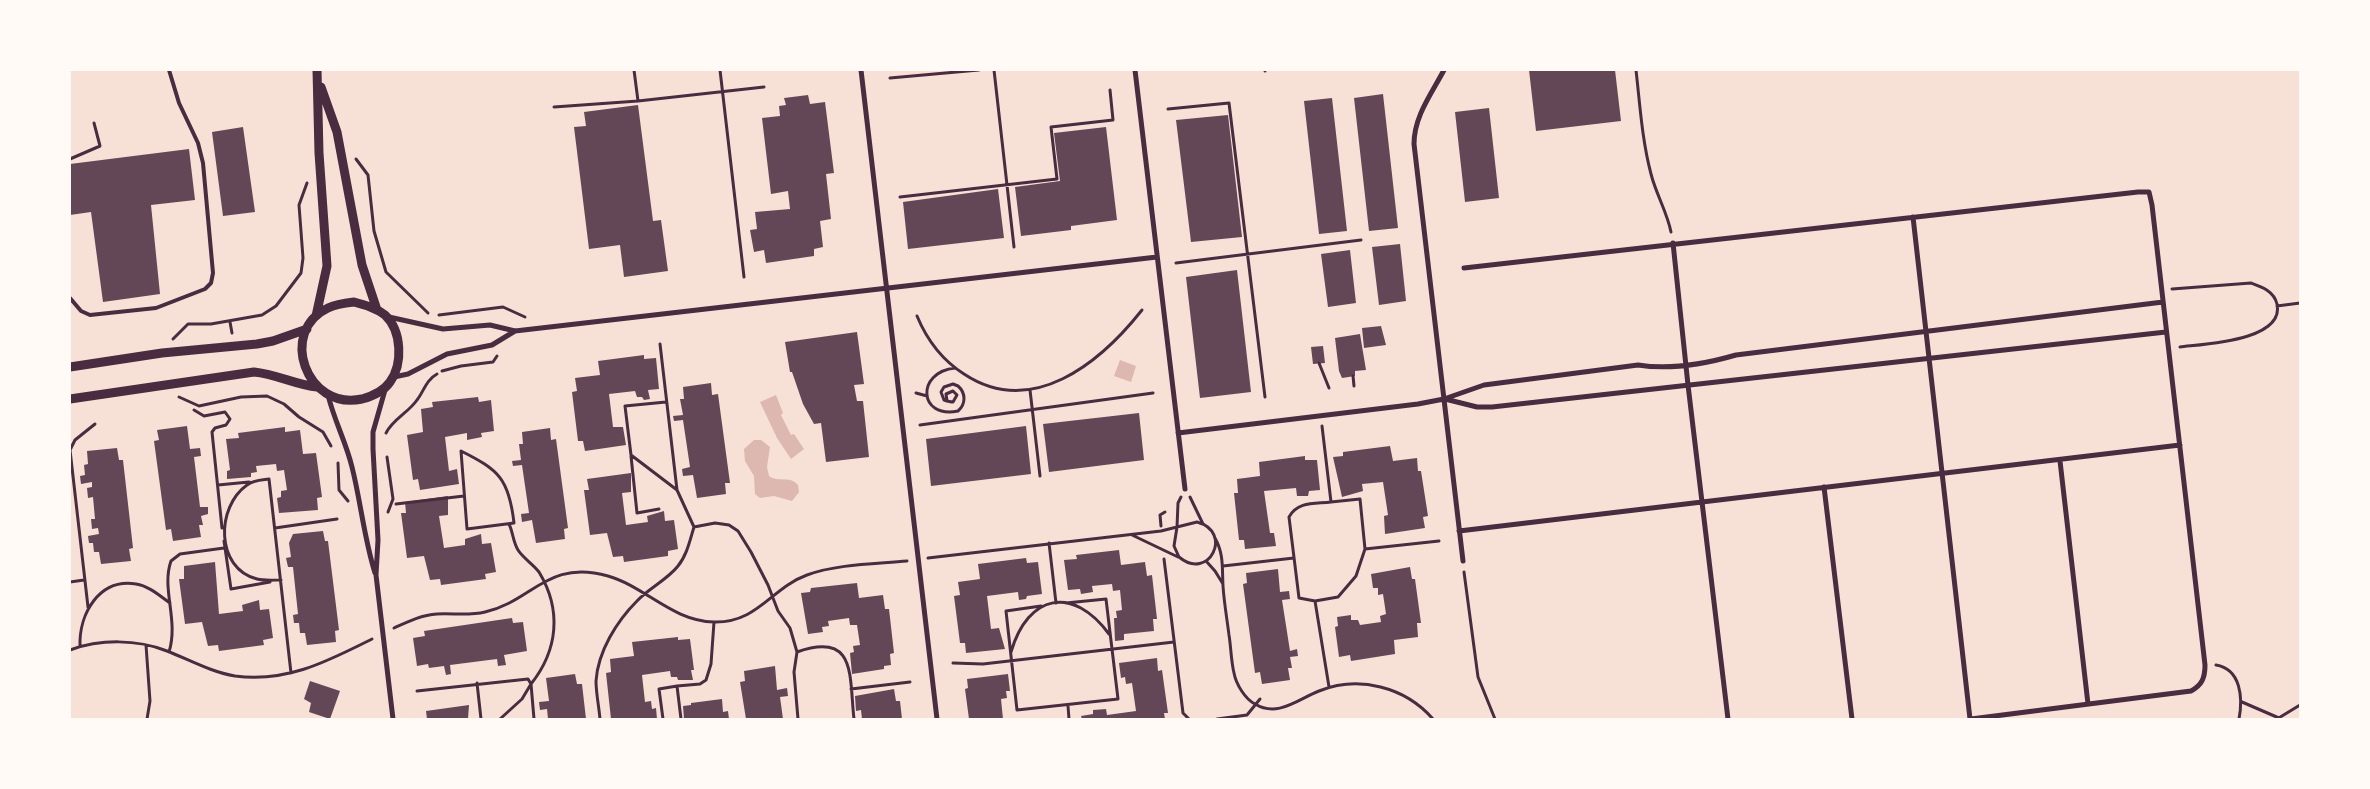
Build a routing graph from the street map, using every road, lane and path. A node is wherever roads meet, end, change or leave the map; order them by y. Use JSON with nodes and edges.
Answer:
{"nodes":[{"id":1,"x":169,"y":70,"type":"edge"},
{"id":2,"x":634,"y":70,"type":"edge"},
{"id":3,"x":720,"y":70,"type":"edge"},
{"id":4,"x":861,"y":70,"type":"edge"},
{"id":5,"x":979,"y":70,"type":"edge"},
{"id":6,"x":994,"y":70,"type":"edge"},
{"id":7,"x":1135,"y":70,"type":"edge"},
{"id":8,"x":1444,"y":70,"type":"edge"},
{"id":9,"x":1636,"y":70,"type":"edge"},
{"id":10,"x":948,"y":72,"type":"edge"},
{"id":11,"x":318,"y":75,"type":"edge"},
{"id":12,"x":890,"y":78,"type":"dead end"},
{"id":13,"x":764,"y":87,"type":"dead end"},
{"id":14,"x":1110,"y":90,"type":"dead end"},
{"id":15,"x":724,"y":91,"type":"junction"},
{"id":16,"x":638,"y":101,"type":"junction"},
{"id":17,"x":554,"y":107,"type":"dead end"},
{"id":18,"x":1168,"y":109,"type":"dead end"},
{"id":19,"x":94,"y":123,"type":"dead end"},
{"id":20,"x":70,"y":159,"type":"edge"},
{"id":21,"x":368,"y":175,"type":"dead end"},
{"id":22,"x":1007,"y":185,"type":"junction"},
{"id":23,"x":302,"y":194,"type":"dead end"},
{"id":24,"x":900,"y":197,"type":"dead end"},
{"id":25,"x":1914,"y":217,"type":"junction"},
{"id":26,"x":1361,"y":240,"type":"dead end"},
{"id":27,"x":1674,"y":243,"type":"junction"},
{"id":28,"x":1014,"y":247,"type":"dead end"},
{"id":29,"x":1248,"y":255,"type":"junction"},
{"id":30,"x":1157,"y":257,"type":"junction"},
{"id":31,"x":1176,"y":263,"type":"dead end"},
{"id":32,"x":1464,"y":268,"type":"dead end"},
{"id":33,"x":744,"y":277,"type":"dead end"},
{"id":34,"x":887,"y":289,"type":"junction"},
{"id":35,"x":2162,"y":290,"type":"junction"},
{"id":36,"x":70,"y":298,"type":"edge"},
{"id":37,"x":2163,"y":302,"type":"junction"},
{"id":38,"x":2300,"y":303,"type":"edge"},
{"id":39,"x":2278,"y":306,"type":"junction"},
{"id":40,"x":503,"y":307,"type":"dead end"},
{"id":41,"x":377,"y":310,"type":"junction"},
{"id":42,"x":1142,"y":310,"type":"dead end"},
{"id":43,"x":316,"y":316,"type":"junction"},
{"id":44,"x":917,"y":316,"type":"dead end"},
{"id":45,"x":387,"y":317,"type":"junction"},
{"id":46,"x":188,"y":324,"type":"dead end"},
{"id":47,"x":307,"y":329,"type":"junction"},
{"id":48,"x":515,"y":331,"type":"junction"},
{"id":49,"x":1926,"y":331,"type":"junction"},
{"id":50,"x":2166,"y":332,"type":"junction"},
{"id":51,"x":660,"y":344,"type":"dead end"},
{"id":52,"x":2169,"y":348,"type":"junction"},
{"id":53,"x":1930,"y":358,"type":"junction"},
{"id":54,"x":493,"y":362,"type":"dead end"},
{"id":55,"x":1319,"y":363,"type":"dead end"},
{"id":56,"x":1685,"y":364,"type":"junction"},
{"id":57,"x":70,"y":367,"type":"edge"},
{"id":58,"x":955,"y":368,"type":"junction"},
{"id":59,"x":1353,"y":376,"type":"dead end"},
{"id":60,"x":394,"y":377,"type":"junction"},
{"id":61,"x":1688,"y":385,"type":"junction"},
{"id":62,"x":1354,"y":386,"type":"dead end"},
{"id":63,"x":317,"y":388,"type":"junction"},
{"id":64,"x":1329,"y":388,"type":"dead end"},
{"id":65,"x":385,"y":390,"type":"junction"},
{"id":66,"x":1030,"y":390,"type":"junction"},
{"id":67,"x":1153,"y":393,"type":"dead end"},
{"id":68,"x":916,"y":394,"type":"dead end"},
{"id":69,"x":328,"y":395,"type":"junction"},
{"id":70,"x":927,"y":396,"type":"junction"},
{"id":71,"x":1265,"y":397,"type":"dead end"},
{"id":72,"x":1444,"y":399,"type":"junction"},
{"id":73,"x":70,"y":400,"type":"edge"},
{"id":74,"x":947,"y":401,"type":"dead end"},
{"id":75,"x":666,"y":402,"type":"junction"},
{"id":76,"x":199,"y":406,"type":"dead end"},
{"id":77,"x":194,"y":410,"type":"dead end"},
{"id":78,"x":1032,"y":411,"type":"junction"},
{"id":79,"x":1320,"y":415,"type":"junction"},
{"id":80,"x":95,"y":424,"type":"dead end"},
{"id":81,"x":920,"y":426,"type":"dead end"},
{"id":82,"x":1178,"y":433,"type":"junction"},
{"id":83,"x":385,"y":442,"type":"dead end"},
{"id":84,"x":2180,"y":445,"type":"junction"},
{"id":85,"x":386,"y":452,"type":"dead end"},
{"id":86,"x":335,"y":453,"type":"dead end"},
{"id":87,"x":631,"y":455,"type":"junction"},
{"id":88,"x":336,"y":458,"type":"dead end"},
{"id":89,"x":2060,"y":461,"type":"junction"},
{"id":90,"x":1942,"y":474,"type":"junction"},
{"id":91,"x":1040,"y":476,"type":"dead end"},
{"id":92,"x":254,"y":481,"type":"junction"},
{"id":93,"x":218,"y":485,"type":"junction"},
{"id":94,"x":72,"y":486,"type":"edge"},
{"id":95,"x":1824,"y":487,"type":"junction"},
{"id":96,"x":1185,"y":489,"type":"junction"},
{"id":97,"x":339,"y":490,"type":"dead end"},
{"id":98,"x":677,"y":490,"type":"junction"},
{"id":99,"x":464,"y":496,"type":"junction"},
{"id":100,"x":393,"y":499,"type":"dead end"},
{"id":101,"x":1702,"y":501,"type":"junction"},
{"id":102,"x":1331,"y":502,"type":"junction"},
{"id":103,"x":396,"y":504,"type":"dead end"},
{"id":104,"x":659,"y":510,"type":"dead end"},
{"id":105,"x":1165,"y":512,"type":"dead end"},
{"id":106,"x":337,"y":520,"type":"dead end"},
{"id":107,"x":509,"y":524,"type":"junction"},
{"id":108,"x":1203,"y":524,"type":"junction"},
{"id":109,"x":1161,"y":526,"type":"dead end"},
{"id":110,"x":694,"y":527,"type":"junction"},
{"id":111,"x":1177,"y":527,"type":"junction"},
{"id":112,"x":275,"y":528,"type":"junction"},
{"id":113,"x":1459,"y":531,"type":"junction"},
{"id":114,"x":1131,"y":534,"type":"junction"},
{"id":115,"x":223,"y":537,"type":"junction"},
{"id":116,"x":1215,"y":538,"type":"junction"},
{"id":117,"x":1438,"y":541,"type":"dead end"},
{"id":118,"x":1049,"y":543,"type":"junction"},
{"id":119,"x":224,"y":548,"type":"junction"},
{"id":120,"x":1365,"y":549,"type":"junction"},
{"id":121,"x":1179,"y":557,"type":"junction"},
{"id":122,"x":1164,"y":558,"type":"dead end"},
{"id":123,"x":1294,"y":558,"type":"junction"},
{"id":124,"x":919,"y":560,"type":"junction"},
{"id":125,"x":1205,"y":561,"type":"junction"},
{"id":126,"x":1463,"y":561,"type":"joint"},
{"id":127,"x":1223,"y":566,"type":"junction"},
{"id":128,"x":376,"y":575,"type":"junction"},
{"id":129,"x":84,"y":580,"type":"junction"},
{"id":130,"x":281,"y":580,"type":"junction"},
{"id":131,"x":543,"y":581,"type":"junction"},
{"id":132,"x":70,"y":582,"type":"edge"},
{"id":133,"x":1223,"y":585,"type":"junction"},
{"id":134,"x":644,"y":594,"type":"junction"},
{"id":135,"x":773,"y":597,"type":"junction"},
{"id":136,"x":1315,"y":601,"type":"junction"},
{"id":137,"x":170,"y":603,"type":"junction"},
{"id":138,"x":1056,"y":603,"type":"junction"},
{"id":139,"x":1066,"y":603,"type":"junction"},
{"id":140,"x":1040,"y":606,"type":"junction"},
{"id":141,"x":88,"y":607,"type":"junction"},
{"id":142,"x":714,"y":622,"type":"junction"},
{"id":143,"x":383,"y":633,"type":"junction"},
{"id":144,"x":1110,"y":635,"type":"junction"},
{"id":145,"x":1174,"y":642,"type":"junction"},
{"id":146,"x":146,"y":645,"type":"junction"},
{"id":147,"x":80,"y":646,"type":"junction"},
{"id":148,"x":1112,"y":649,"type":"junction"},
{"id":149,"x":70,"y":650,"type":"edge"},
{"id":150,"x":169,"y":652,"type":"junction"},
{"id":151,"x":796,"y":652,"type":"junction"},
{"id":152,"x":1010,"y":655,"type":"junction"},
{"id":153,"x":1011,"y":661,"type":"junction"},
{"id":154,"x":953,"y":663,"type":"dead end"},
{"id":155,"x":2205,"y":665,"type":"junction"},
{"id":156,"x":291,"y":674,"type":"junction"},
{"id":157,"x":910,"y":682,"type":"dead end"},
{"id":158,"x":477,"y":684,"type":"junction"},
{"id":159,"x":531,"y":684,"type":"junction"},
{"id":160,"x":678,"y":686,"type":"junction"},
{"id":161,"x":1329,"y":687,"type":"junction"},
{"id":162,"x":851,"y":689,"type":"junction"},
{"id":163,"x":417,"y":690,"type":"dead end"},
{"id":164,"x":1260,"y":699,"type":"dead end"},
{"id":165,"x":2242,"y":702,"type":"junction"},
{"id":166,"x":2088,"y":704,"type":"junction"},
{"id":167,"x":1255,"y":705,"type":"junction"},
{"id":168,"x":1068,"y":706,"type":"junction"},
{"id":169,"x":2300,"y":706,"type":"edge"},
{"id":170,"x":1247,"y":717,"type":"edge"},
{"id":171,"x":2278,"y":718,"type":"edge"},
{"id":172,"x":147,"y":719,"type":"edge"},
{"id":173,"x":393,"y":719,"type":"edge"},
{"id":174,"x":481,"y":719,"type":"edge"},
{"id":175,"x":500,"y":719,"type":"edge"},
{"id":176,"x":534,"y":719,"type":"edge"},
{"id":177,"x":600,"y":719,"type":"edge"},
{"id":178,"x":663,"y":719,"type":"edge"},
{"id":179,"x":681,"y":719,"type":"edge"},
{"id":180,"x":798,"y":719,"type":"edge"},
{"id":181,"x":854,"y":719,"type":"edge"},
{"id":182,"x":937,"y":719,"type":"edge"},
{"id":183,"x":1069,"y":719,"type":"edge"},
{"id":184,"x":1189,"y":719,"type":"edge"},
{"id":185,"x":1217,"y":719,"type":"edge"},
{"id":186,"x":1434,"y":719,"type":"edge"},
{"id":187,"x":1495,"y":719,"type":"edge"},
{"id":188,"x":1728,"y":719,"type":"edge"},
{"id":189,"x":1852,"y":719,"type":"edge"},
{"id":190,"x":1971,"y":719,"type":"edge"},
{"id":191,"x":2239,"y":719,"type":"edge"}],
"edges":[{"from":1,"to":36,"type":"lane"},
{"from":2,"to":16,"type":"path"},
{"from":3,"to":15,"type":"path"},
{"from":4,"to":34,"type":"street"},
{"from":5,"to":10,"type":"path"},
{"from":6,"to":22,"type":"path"},
{"from":7,"to":30,"type":"street"},
{"from":8,"to":72,"type":"street"},
{"from":9,"to":27,"type":"path"},
{"from":10,"to":12,"type":"path"},
{"from":11,"to":41,"type":"street"},
{"from":11,"to":43,"type":"street"},
{"from":13,"to":15,"type":"path"},
{"from":14,"to":22,"type":"path"},
{"from":15,"to":16,"type":"path"},
{"from":15,"to":33,"type":"path"},
{"from":16,"to":17,"type":"path"},
{"from":18,"to":29,"type":"path"},
{"from":19,"to":20,"type":"path"},
{"from":21,"to":40,"type":"path"},
{"from":22,"to":24,"type":"path"},
{"from":22,"to":28,"type":"path"},
{"from":23,"to":46,"type":"path"},
{"from":25,"to":27,"type":"street"},
{"from":25,"to":35,"type":"street"},
{"from":25,"to":49,"type":"street"},
{"from":26,"to":29,"type":"path"},
{"from":27,"to":32,"type":"street"},
{"from":27,"to":56,"type":"street"},
{"from":29,"to":31,"type":"path"},
{"from":29,"to":71,"type":"path"},
{"from":30,"to":34,"type":"street"},
{"from":30,"to":82,"type":"street"},
{"from":34,"to":48,"type":"street"},
{"from":34,"to":124,"type":"street"},
{"from":35,"to":37,"type":"street"},
{"from":35,"to":39,"type":"path"},
{"from":37,"to":49,"type":"street"},
{"from":37,"to":50,"type":"street"},
{"from":38,"to":39,"type":"path"},
{"from":39,"to":52,"type":"path"},
{"from":41,"to":43,"type":"street"},
{"from":41,"to":45,"type":"street"},
{"from":42,"to":66,"type":"path"},
{"from":43,"to":47,"type":"street"},
{"from":44,"to":58,"type":"path"},
{"from":45,"to":48,"type":"street"},
{"from":45,"to":60,"type":"street"},
{"from":47,"to":57,"type":"street"},
{"from":47,"to":63,"type":"street"},
{"from":48,"to":60,"type":"street"},
{"from":49,"to":53,"type":"street"},
{"from":49,"to":56,"type":"street"},
{"from":50,"to":52,"type":"street"},
{"from":50,"to":53,"type":"street"},
{"from":51,"to":75,"type":"path"},
{"from":52,"to":84,"type":"street"},
{"from":53,"to":61,"type":"street"},
{"from":53,"to":90,"type":"street"},
{"from":54,"to":83,"type":"path"},
{"from":55,"to":64,"type":"path"},
{"from":56,"to":61,"type":"street"},
{"from":56,"to":72,"type":"street"},
{"from":58,"to":66,"type":"path"},
{"from":58,"to":70,"type":"path"},
{"from":59,"to":62,"type":"path"},
{"from":60,"to":65,"type":"street"},
{"from":61,"to":72,"type":"street"},
{"from":61,"to":101,"type":"street"},
{"from":63,"to":69,"type":"street"},
{"from":63,"to":73,"type":"street"},
{"from":65,"to":69,"type":"street"},
{"from":65,"to":128,"type":"street"},
{"from":66,"to":78,"type":"path"},
{"from":67,"to":78,"type":"path"},
{"from":68,"to":70,"type":"path"},
{"from":69,"to":128,"type":"street"},
{"from":70,"to":74,"type":"path"},
{"from":72,"to":79,"type":"street"},
{"from":72,"to":113,"type":"street"},
{"from":75,"to":87,"type":"path"},
{"from":75,"to":98,"type":"path"},
{"from":76,"to":86,"type":"path"},
{"from":77,"to":93,"type":"path"},
{"from":78,"to":81,"type":"path"},
{"from":78,"to":91,"type":"path"},
{"from":79,"to":82,"type":"street"},
{"from":79,"to":102,"type":"path"},
{"from":80,"to":94,"type":"path"},
{"from":82,"to":96,"type":"street"},
{"from":84,"to":89,"type":"street"},
{"from":84,"to":155,"type":"street"},
{"from":85,"to":100,"type":"path"},
{"from":87,"to":98,"type":"path"},
{"from":87,"to":104,"type":"path"},
{"from":88,"to":97,"type":"path"},
{"from":89,"to":90,"type":"street"},
{"from":89,"to":166,"type":"street"},
{"from":90,"to":95,"type":"street"},
{"from":90,"to":190,"type":"street"},
{"from":92,"to":93,"type":"path"},
{"from":92,"to":112,"type":"path"},
{"from":92,"to":115,"type":"path"},
{"from":93,"to":115,"type":"path"},
{"from":94,"to":129,"type":"path"},
{"from":95,"to":101,"type":"street"},
{"from":95,"to":189,"type":"street"},
{"from":96,"to":108,"type":"path"},
{"from":96,"to":111,"type":"path"},
{"from":98,"to":110,"type":"path"},
{"from":99,"to":103,"type":"path"},
{"from":99,"to":107,"type":"path"},
{"from":99,"to":107,"type":"path"},
{"from":101,"to":113,"type":"street"},
{"from":101,"to":188,"type":"street"},
{"from":102,"to":120,"type":"path"},
{"from":102,"to":123,"type":"path"},
{"from":105,"to":109,"type":"path"},
{"from":106,"to":112,"type":"path"},
{"from":107,"to":131,"type":"path"},
{"from":108,"to":111,"type":"path"},
{"from":108,"to":116,"type":"path"},
{"from":110,"to":134,"type":"path"},
{"from":110,"to":135,"type":"path"},
{"from":111,"to":114,"type":"path"},
{"from":111,"to":121,"type":"path"},
{"from":112,"to":130,"type":"path"},
{"from":113,"to":126,"type":"street"},
{"from":114,"to":118,"type":"path"},
{"from":114,"to":121,"type":"path"},
{"from":115,"to":119,"type":"path"},
{"from":115,"to":130,"type":"path"},
{"from":116,"to":125,"type":"path"},
{"from":116,"to":127,"type":"path"},
{"from":117,"to":120,"type":"path"},
{"from":118,"to":124,"type":"path"},
{"from":118,"to":138,"type":"path"},
{"from":119,"to":130,"type":"path"},
{"from":119,"to":137,"type":"path"},
{"from":120,"to":136,"type":"path"},
{"from":121,"to":125,"type":"path"},
{"from":122,"to":145,"type":"path"},
{"from":123,"to":127,"type":"path"},
{"from":123,"to":136,"type":"path"},
{"from":124,"to":135,"type":"path"},
{"from":124,"to":182,"type":"street"},
{"from":125,"to":133,"type":"path"},
{"from":126,"to":187,"type":"path"},
{"from":127,"to":133,"type":"path"},
{"from":128,"to":143,"type":"street"},
{"from":129,"to":132,"type":"path"},
{"from":129,"to":141,"type":"path"},
{"from":130,"to":156,"type":"path"},
{"from":131,"to":134,"type":"path"},
{"from":131,"to":143,"type":"path"},
{"from":131,"to":159,"type":"path"},
{"from":133,"to":167,"type":"path"},
{"from":134,"to":142,"type":"path"},
{"from":134,"to":177,"type":"path"},
{"from":135,"to":142,"type":"path"},
{"from":135,"to":151,"type":"path"},
{"from":136,"to":161,"type":"path"},
{"from":137,"to":141,"type":"path"},
{"from":137,"to":150,"type":"path"},
{"from":138,"to":139,"type":"path"},
{"from":138,"to":140,"type":"path"},
{"from":139,"to":144,"type":"path"},
{"from":139,"to":144,"type":"path"},
{"from":140,"to":152,"type":"path"},
{"from":140,"to":152,"type":"path"},
{"from":141,"to":147,"type":"path"},
{"from":142,"to":160,"type":"path"},
{"from":143,"to":156,"type":"path"},
{"from":143,"to":173,"type":"street"},
{"from":144,"to":148,"type":"path"},
{"from":145,"to":148,"type":"path"},
{"from":145,"to":184,"type":"path"},
{"from":146,"to":147,"type":"path"},
{"from":146,"to":150,"type":"path"},
{"from":146,"to":172,"type":"path"},
{"from":147,"to":149,"type":"path"},
{"from":148,"to":153,"type":"path"},
{"from":148,"to":168,"type":"path"},
{"from":150,"to":156,"type":"path"},
{"from":151,"to":162,"type":"path"},
{"from":151,"to":180,"type":"path"},
{"from":152,"to":153,"type":"path"},
{"from":153,"to":154,"type":"path"},
{"from":153,"to":168,"type":"path"},
{"from":155,"to":165,"type":"path"},
{"from":155,"to":166,"type":"street"},
{"from":157,"to":162,"type":"path"},
{"from":158,"to":159,"type":"path"},
{"from":158,"to":163,"type":"path"},
{"from":158,"to":174,"type":"path"},
{"from":159,"to":175,"type":"path"},
{"from":159,"to":176,"type":"path"},
{"from":160,"to":178,"type":"path"},
{"from":160,"to":179,"type":"path"},
{"from":161,"to":167,"type":"path"},
{"from":161,"to":186,"type":"path"},
{"from":162,"to":181,"type":"path"},
{"from":164,"to":167,"type":"path"},
{"from":165,"to":171,"type":"path"},
{"from":165,"to":191,"type":"path"},
{"from":166,"to":190,"type":"street"},
{"from":167,"to":170,"type":"path"},
{"from":168,"to":183,"type":"path"},
{"from":169,"to":171,"type":"path"},
{"from":170,"to":185,"type":"path"}]}
